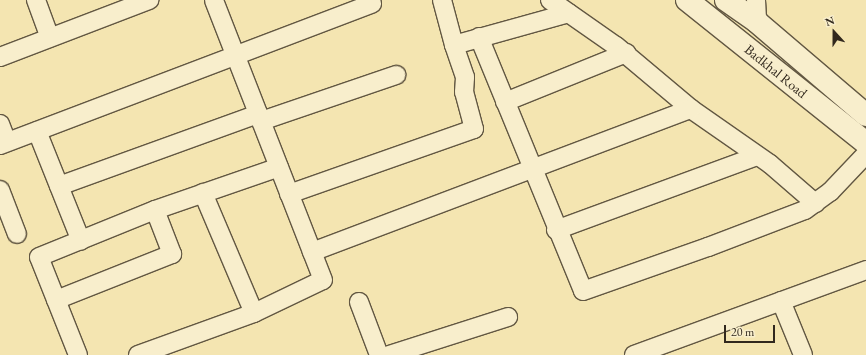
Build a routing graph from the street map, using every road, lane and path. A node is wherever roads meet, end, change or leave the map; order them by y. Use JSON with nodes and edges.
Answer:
{"nodes":[{"id":1,"x":36,"y":0,"type":"edge"},
{"id":2,"x":149,"y":0,"type":"edge"},
{"id":3,"x":214,"y":0,"type":"edge"},
{"id":4,"x":442,"y":0,"type":"edge"},
{"id":5,"x":550,"y":0,"type":"edge"},
{"id":6,"x":687,"y":0,"type":"edge"},
{"id":7,"x":726,"y":0,"type":"edge"},
{"id":8,"x":756,"y":0,"type":"edge"},
{"id":9,"x":129,"y":4,"type":"edge"},
{"id":10,"x":372,"y":4,"type":"dead end"},
{"id":11,"x":569,"y":13,"type":"junction"},
{"id":12,"x":758,"y":22,"type":"junction"},
{"id":13,"x":479,"y":37,"type":"junction"},
{"id":14,"x":50,"y":38,"type":"junction"},
{"id":15,"x":454,"y":45,"type":"junction"},
{"id":16,"x":626,"y":54,"type":"junction"},
{"id":17,"x":235,"y":55,"type":"junction"},
{"id":18,"x":0,"y":57,"type":"edge"},
{"id":19,"x":396,"y":75,"type":"dead end"},
{"id":20,"x":505,"y":102,"type":"junction"},
{"id":21,"x":691,"y":109,"type":"junction"},
{"id":22,"x":866,"y":115,"type":"edge"},
{"id":23,"x":259,"y":117,"type":"junction"},
{"id":24,"x":0,"y":124,"type":"edge"},
{"id":25,"x":37,"y":131,"type":"junction"},
{"id":26,"x":866,"y":143,"type":"edge"},
{"id":27,"x":3,"y":144,"type":"edge"},
{"id":28,"x":866,"y":154,"type":"edge"},
{"id":29,"x":757,"y":156,"type":"junction"},
{"id":30,"x":279,"y":167,"type":"junction"},
{"id":31,"x":532,"y":169,"type":"junction"},
{"id":32,"x":59,"y":186,"type":"junction"},
{"id":33,"x":0,"y":190,"type":"edge"},
{"id":34,"x":203,"y":192,"type":"junction"},
{"id":35,"x":289,"y":194,"type":"junction"},
{"id":36,"x":815,"y":203,"type":"junction"},
{"id":37,"x":155,"y":210,"type":"junction"},
{"id":38,"x":556,"y":230,"type":"junction"},
{"id":39,"x":17,"y":234,"type":"dead end"},
{"id":40,"x":81,"y":241,"type":"junction"},
{"id":41,"x":312,"y":252,"type":"junction"},
{"id":42,"x":866,"y":270,"type":"edge"},
{"id":43,"x":56,"y":300,"type":"junction"},
{"id":44,"x":782,"y":301,"type":"junction"},
{"id":45,"x":359,"y":302,"type":"dead end"},
{"id":46,"x":254,"y":313,"type":"junction"},
{"id":47,"x":508,"y":317,"type":"dead end"},
{"id":48,"x":78,"y":355,"type":"edge"},
{"id":49,"x":138,"y":355,"type":"edge"},
{"id":50,"x":379,"y":355,"type":"edge"},
{"id":51,"x":390,"y":355,"type":"edge"},
{"id":52,"x":634,"y":355,"type":"edge"},
{"id":53,"x":803,"y":355,"type":"edge"}],
"edges":[{"from":1,"to":14,"type":"street"},
{"from":2,"to":9,"type":"street"},
{"from":3,"to":17,"type":"street"},
{"from":4,"to":15,"type":"street"},
{"from":5,"to":11,"type":"street"},
{"from":6,"to":26,"type":"street","name":"Badkhal Road"},
{"from":7,"to":12,"type":"street","name":"Badkhal Road"},
{"from":8,"to":12,"type":"street"},
{"from":9,"to":14,"type":"street"},
{"from":10,"to":17,"type":"street"},
{"from":11,"to":13,"type":"street"},
{"from":11,"to":16,"type":"street"},
{"from":12,"to":22,"type":"street","name":"Badkhal Road"},
{"from":13,"to":15,"type":"street"},
{"from":13,"to":20,"type":"street"},
{"from":14,"to":18,"type":"street"},
{"from":15,"to":35,"type":"street"},
{"from":16,"to":20,"type":"street"},
{"from":16,"to":21,"type":"street"},
{"from":17,"to":23,"type":"street"},
{"from":17,"to":25,"type":"street"},
{"from":19,"to":23,"type":"street"},
{"from":20,"to":31,"type":"street"},
{"from":21,"to":29,"type":"street"},
{"from":21,"to":31,"type":"street"},
{"from":23,"to":30,"type":"street"},
{"from":23,"to":32,"type":"street"},
{"from":24,"to":27,"type":"street"},
{"from":25,"to":27,"type":"street"},
{"from":25,"to":32,"type":"street"},
{"from":28,"to":36,"type":"street"},
{"from":29,"to":36,"type":"street"},
{"from":29,"to":38,"type":"street"},
{"from":30,"to":34,"type":"street"},
{"from":30,"to":35,"type":"street"},
{"from":31,"to":38,"type":"street"},
{"from":31,"to":41,"type":"street"},
{"from":32,"to":40,"type":"street"},
{"from":33,"to":39,"type":"street"},
{"from":34,"to":37,"type":"street"},
{"from":34,"to":46,"type":"street"},
{"from":35,"to":41,"type":"street"},
{"from":36,"to":38,"type":"street"},
{"from":37,"to":40,"type":"street"},
{"from":37,"to":43,"type":"street"},
{"from":40,"to":43,"type":"street"},
{"from":41,"to":46,"type":"street"},
{"from":42,"to":44,"type":"street"},
{"from":43,"to":48,"type":"street"},
{"from":44,"to":52,"type":"street"},
{"from":44,"to":53,"type":"street"},
{"from":45,"to":50,"type":"street"},
{"from":46,"to":49,"type":"street"},
{"from":47,"to":51,"type":"street"}]}
